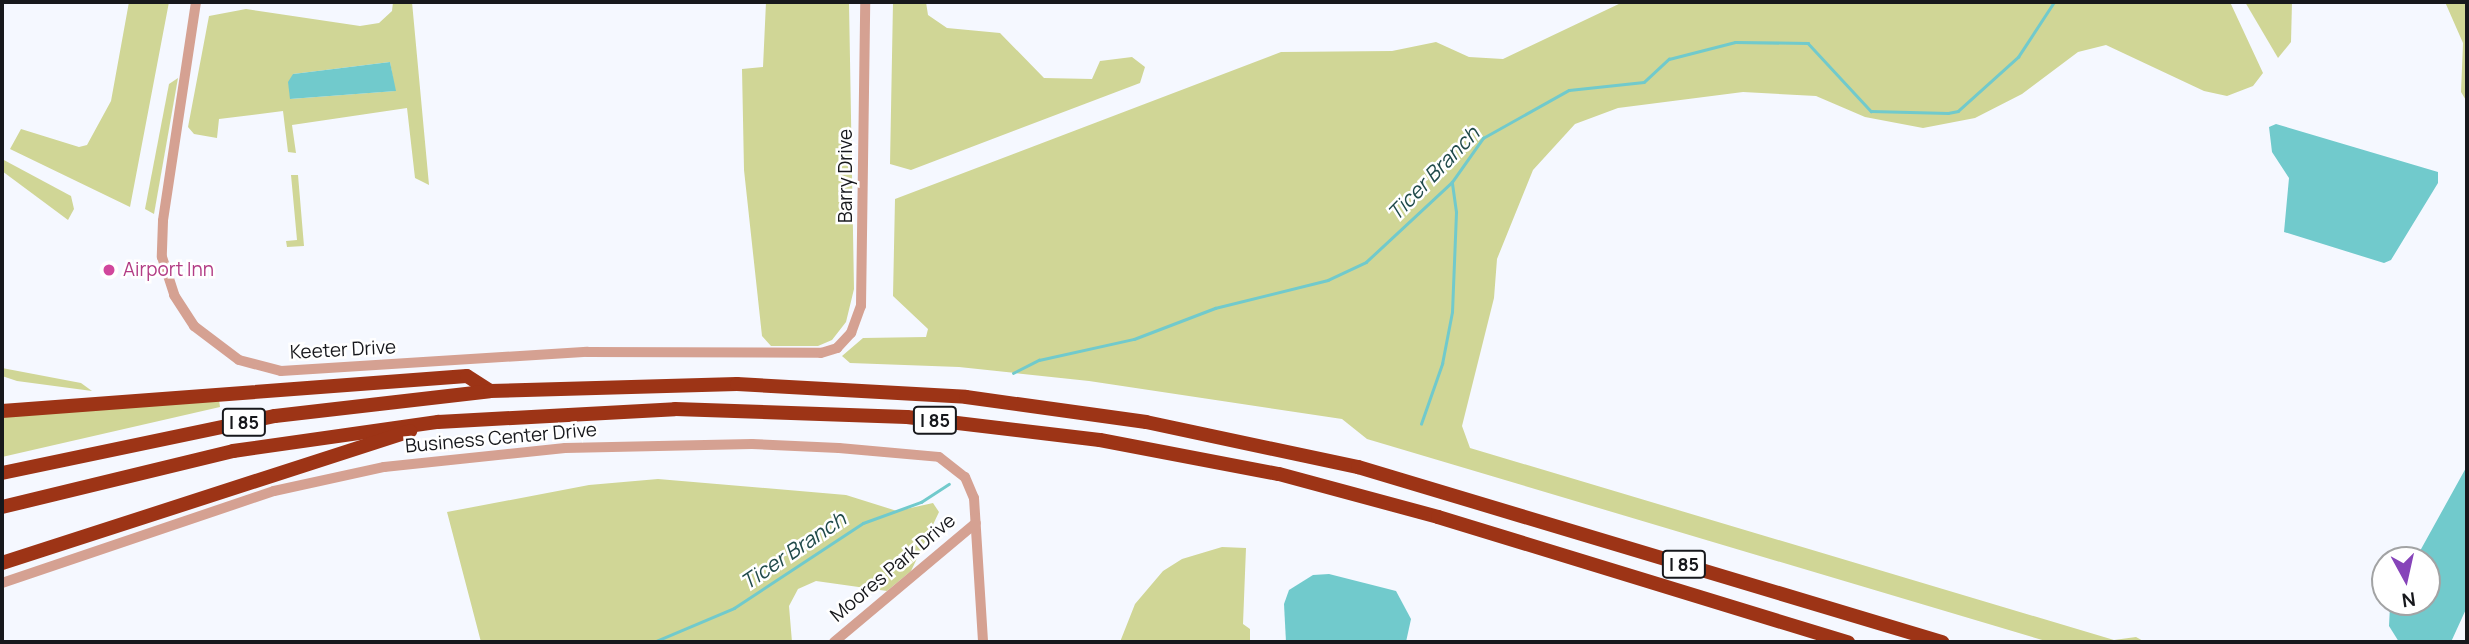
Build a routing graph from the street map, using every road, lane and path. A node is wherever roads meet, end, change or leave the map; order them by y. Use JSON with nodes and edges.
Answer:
{"nodes":[{"id":1,"x":196,"y":2,"type":"edge"},
{"id":2,"x":865,"y":2,"type":"edge"},
{"id":3,"x":841,"y":345,"type":"joint"},
{"id":4,"x":490,"y":391,"type":"junction"},
{"id":5,"x":2,"y":411,"type":"edge"},
{"id":6,"x":438,"y":422,"type":"junction"},
{"id":7,"x":2,"y":473,"type":"edge"},
{"id":8,"x":2,"y":507,"type":"edge"},
{"id":9,"x":976,"y":523,"type":"junction"},
{"id":10,"x":2,"y":563,"type":"edge"},
{"id":11,"x":2,"y":583,"type":"edge"},
{"id":12,"x":834,"y":642,"type":"edge"},
{"id":13,"x":984,"y":642,"type":"edge"},
{"id":14,"x":1848,"y":642,"type":"edge"},
{"id":15,"x":1942,"y":642,"type":"edge"}],
"edges":[{"from":1,"to":3,"type":"street","name":"Keeter Drive"},
{"from":2,"to":3,"type":"street","name":"Barry Drive"},
{"from":4,"to":5,"type":"highway"},
{"from":4,"to":7,"type":"highway","number":"I 85"},
{"from":4,"to":15,"type":"highway","number":"I 85"},
{"from":6,"to":8,"type":"highway","number":"I 85"},
{"from":6,"to":10,"type":"highway"},
{"from":6,"to":14,"type":"highway","number":"I 85"},
{"from":9,"to":11,"type":"street","name":"Business Center Drive"},
{"from":9,"to":12,"type":"street","name":"Moores Park Drive"},
{"from":9,"to":13,"type":"street","name":"Business Center Drive"}]}
